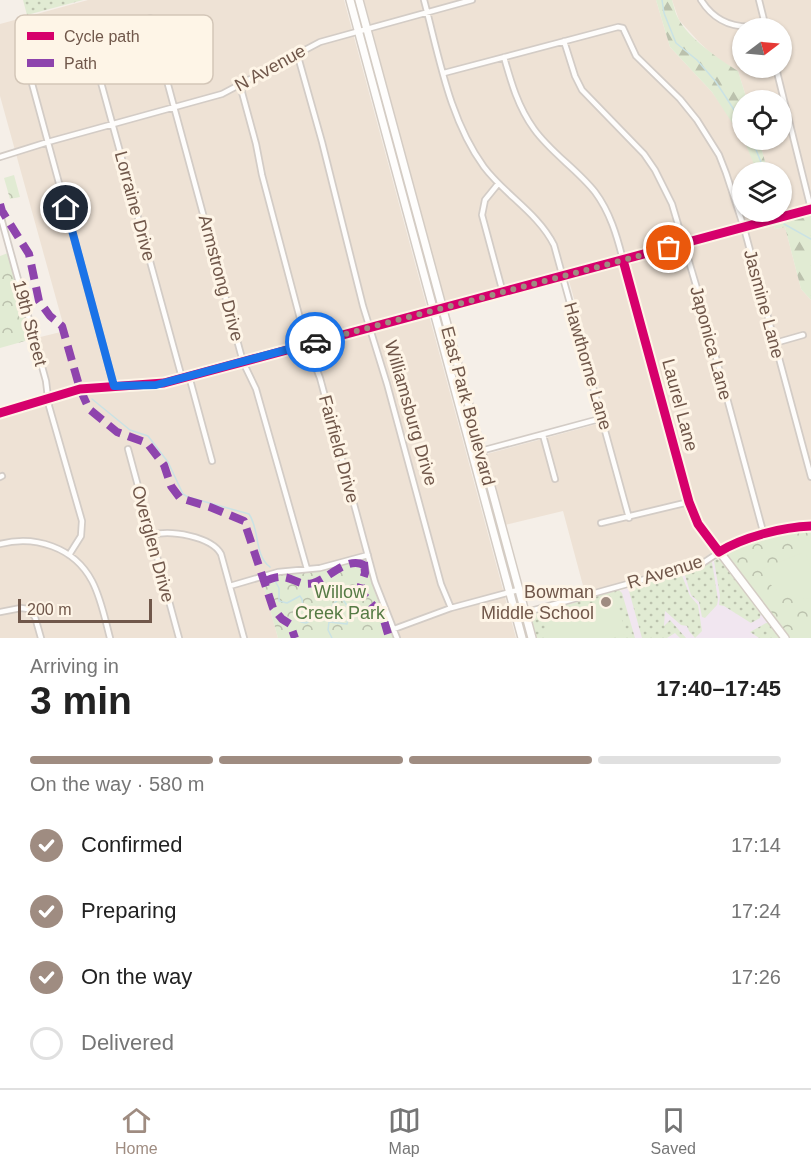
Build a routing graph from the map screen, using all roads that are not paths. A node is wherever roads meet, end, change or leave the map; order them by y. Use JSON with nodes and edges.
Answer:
{"nodes":[{"id":1,"x":350,"y":0,"type":"edge"},
{"id":2,"x":359,"y":0,"type":"edge"},
{"id":3,"x":424,"y":0,"type":"edge"},
{"id":4,"x":472,"y":0,"type":"edge"},
{"id":5,"x":701,"y":0,"type":"edge"},
{"id":6,"x":759,"y":0,"type":"edge"},
{"id":7,"x":427,"y":12,"type":"junction"},
{"id":8,"x":764,"y":18,"type":"edge"},
{"id":9,"x":732,"y":24,"type":"edge"},
{"id":10,"x":362,"y":29,"type":"junction"},
{"id":11,"x":564,"y":41,"type":"junction"},
{"id":12,"x":297,"y":53,"type":"junction"},
{"id":13,"x":504,"y":57,"type":"junction"},
{"id":14,"x":444,"y":74,"type":"junction"},
{"id":15,"x":778,"y":78,"type":"edge"},
{"id":16,"x":32,"y":84,"type":"edge"},
{"id":17,"x":102,"y":84,"type":"edge"},
{"id":18,"x":169,"y":84,"type":"edge"},
{"id":19,"x":240,"y":85,"type":"junction"},
{"id":20,"x":176,"y":107,"type":"junction"},
{"id":21,"x":113,"y":124,"type":"junction"},
{"id":22,"x":48,"y":142,"type":"junction"},
{"id":23,"x":0,"y":157,"type":"edge"},
{"id":24,"x":498,"y":184,"type":"junction"},
{"id":25,"x":811,"y":209,"type":"edge"},
{"id":26,"x":0,"y":214,"type":"edge"},
{"id":27,"x":1,"y":220,"type":"edge"},
{"id":28,"x":744,"y":228,"type":"junction"},
{"id":29,"x":684,"y":244,"type":"junction"},
{"id":30,"x":623,"y":260,"type":"junction"},
{"id":31,"x":563,"y":276,"type":"junction"},
{"id":32,"x":503,"y":292,"type":"junction"},
{"id":33,"x":438,"y":310,"type":"junction"},
{"id":34,"x":370,"y":328,"type":"junction"},
{"id":35,"x":803,"y":335,"type":"dead end"},
{"id":36,"x":775,"y":343,"type":"junction"},
{"id":37,"x":307,"y":345,"type":"junction"},
{"id":38,"x":243,"y":362,"type":"junction"},
{"id":39,"x":185,"y":377,"type":"junction"},
{"id":40,"x":114,"y":386,"type":"junction"},
{"id":41,"x":48,"y":398,"type":"junction"},
{"id":42,"x":0,"y":413,"type":"edge"},
{"id":43,"x":603,"y":418,"type":"junction"},
{"id":44,"x":543,"y":435,"type":"junction"},
{"id":45,"x":128,"y":449,"type":"dead end"},
{"id":46,"x":477,"y":452,"type":"junction"},
{"id":47,"x":212,"y":461,"type":"dead end"},
{"id":48,"x":811,"y":477,"type":"edge"},
{"id":49,"x":555,"y":478,"type":"dead end"},
{"id":50,"x":689,"y":502,"type":"junction"},
{"id":51,"x":629,"y":518,"type":"junction"},
{"id":52,"x":601,"y":523,"type":"dead end"},
{"id":53,"x":811,"y":526,"type":"edge"},
{"id":54,"x":152,"y":535,"type":"junction"},
{"id":55,"x":764,"y":535,"type":"junction"},
{"id":56,"x":0,"y":544,"type":"edge"},
{"id":57,"x":506,"y":546,"type":"junction"},
{"id":58,"x":498,"y":549,"type":"junction"},
{"id":59,"x":719,"y":552,"type":"junction"},
{"id":60,"x":69,"y":555,"type":"junction"},
{"id":61,"x":368,"y":555,"type":"junction"},
{"id":62,"x":307,"y":569,"type":"junction"},
{"id":63,"x":230,"y":586,"type":"junction"},
{"id":64,"x":518,"y":590,"type":"junction"},
{"id":65,"x":509,"y":593,"type":"junction"},
{"id":66,"x":451,"y":608,"type":"junction"},
{"id":67,"x":0,"y":612,"type":"edge"},
{"id":68,"x":524,"y":613,"type":"junction"},
{"id":69,"x":516,"y":615,"type":"junction"},
{"id":70,"x":393,"y":629,"type":"junction"},
{"id":71,"x":41,"y":638,"type":"edge"},
{"id":72,"x":110,"y":638,"type":"edge"},
{"id":73,"x":179,"y":638,"type":"edge"},
{"id":74,"x":244,"y":638,"type":"edge"},
{"id":75,"x":397,"y":638,"type":"edge"},
{"id":76,"x":522,"y":638,"type":"edge"},
{"id":77,"x":531,"y":638,"type":"edge"},
{"id":78,"x":785,"y":638,"type":"edge"}],
"edges":[{"from":1,"to":10,"type":"street","name":"East Park Boulevard"},
{"from":2,"to":10,"type":"street","name":"East Park Boulevard"},
{"from":3,"to":7,"type":"street","name":"Hawthorne Lane"},
{"from":4,"to":7,"type":"street","name":"N Avenue"},
{"from":5,"to":9,"type":"street"},
{"from":6,"to":8,"type":"street"},
{"from":7,"to":10,"type":"street","name":"N Avenue"},
{"from":7,"to":14,"type":"street","name":"Hawthorne Lane"},
{"from":10,"to":12,"type":"street","name":"N Avenue"},
{"from":10,"to":33,"type":"street","name":"East Park Boulevard"},
{"from":11,"to":13,"type":"street","name":"Jasmine Lane"},
{"from":11,"to":28,"type":"street","name":"Jasmine Lane"},
{"from":11,"to":29,"type":"street","name":"Japonica Lane"},
{"from":12,"to":19,"type":"street","name":"N Avenue"},
{"from":12,"to":34,"type":"street","name":"Williamsburg Drive"},
{"from":13,"to":14,"type":"street","name":"Jasmine Lane"},
{"from":13,"to":30,"type":"street","name":"Laurel Lane"},
{"from":14,"to":24,"type":"street","name":"Hawthorne Lane"},
{"from":15,"to":25,"type":"street"},
{"from":16,"to":22,"type":"street"},
{"from":17,"to":21,"type":"street","name":"Lorraine Drive"},
{"from":18,"to":20,"type":"street","name":"Armstrong Drive"},
{"from":19,"to":20,"type":"street","name":"N Avenue"},
{"from":19,"to":37,"type":"street","name":"Fairfield Drive"},
{"from":20,"to":21,"type":"street","name":"N Avenue"},
{"from":20,"to":38,"type":"street","name":"Armstrong Drive"},
{"from":21,"to":22,"type":"street","name":"N Avenue"},
{"from":21,"to":39,"type":"street","name":"Lorraine Drive"},
{"from":22,"to":23,"type":"street","name":"N Avenue"},
{"from":22,"to":40,"type":"street"},
{"from":24,"to":31,"type":"street","name":"Hawthorne Lane"},
{"from":24,"to":32,"type":"street"},
{"from":25,"to":28,"type":"street"},
{"from":26,"to":27,"type":"street","name":"19th Street"},
{"from":27,"to":41,"type":"street","name":"19th Street"},
{"from":28,"to":29,"type":"street"},
{"from":28,"to":36,"type":"street","name":"Jasmine Lane"},
{"from":29,"to":30,"type":"street"},
{"from":29,"to":55,"type":"street","name":"Japonica Lane"},
{"from":30,"to":31,"type":"street"},
{"from":30,"to":50,"type":"street","name":"Laurel Lane"},
{"from":31,"to":32,"type":"street"},
{"from":31,"to":43,"type":"street","name":"Hawthorne Lane"},
{"from":32,"to":33,"type":"street"},
{"from":33,"to":34,"type":"street"},
{"from":33,"to":46,"type":"street","name":"East Park Boulevard"},
{"from":34,"to":37,"type":"street"},
{"from":34,"to":66,"type":"street","name":"Williamsburg Drive"},
{"from":35,"to":36,"type":"street"},
{"from":36,"to":48,"type":"street","name":"Jasmine Lane"},
{"from":37,"to":38,"type":"street"},
{"from":37,"to":61,"type":"street","name":"Fairfield Drive"},
{"from":38,"to":39,"type":"street"},
{"from":38,"to":62,"type":"street","name":"Armstrong Drive"},
{"from":39,"to":40,"type":"street"},
{"from":39,"to":47,"type":"street","name":"Lorraine Drive"},
{"from":40,"to":41,"type":"street"},
{"from":41,"to":42,"type":"street"},
{"from":41,"to":60,"type":"street","name":"19th Street"},
{"from":43,"to":44,"type":"street"},
{"from":43,"to":51,"type":"street","name":"Hawthorne Lane"},
{"from":44,"to":46,"type":"street"},
{"from":44,"to":49,"type":"street"},
{"from":45,"to":54,"type":"street","name":"Overglen Drive"},
{"from":46,"to":57,"type":"street","name":"East Park Boulevard"},
{"from":46,"to":58,"type":"street","name":"East Park Boulevard"},
{"from":50,"to":51,"type":"street"},
{"from":50,"to":59,"type":"street","name":"Laurel Lane"},
{"from":51,"to":52,"type":"street"},
{"from":53,"to":55,"type":"street","name":"R Avenue"},
{"from":54,"to":63,"type":"street"},
{"from":54,"to":73,"type":"street","name":"Overglen Drive"},
{"from":55,"to":59,"type":"street","name":"R Avenue"},
{"from":56,"to":60,"type":"street"},
{"from":57,"to":58,"type":"street"},
{"from":57,"to":64,"type":"street","name":"East Park Boulevard"},
{"from":58,"to":65,"type":"street","name":"East Park Boulevard"},
{"from":59,"to":68,"type":"street","name":"R Avenue"},
{"from":59,"to":78,"type":"street","name":"Laurel Lane"},
{"from":60,"to":72,"type":"street"},
{"from":61,"to":62,"type":"street"},
{"from":61,"to":70,"type":"street","name":"Fairfield Drive"},
{"from":62,"to":63,"type":"street"},
{"from":63,"to":74,"type":"street"},
{"from":64,"to":65,"type":"street"},
{"from":64,"to":68,"type":"street","name":"East Park Boulevard"},
{"from":65,"to":66,"type":"street"},
{"from":65,"to":69,"type":"street","name":"East Park Boulevard"},
{"from":66,"to":70,"type":"street"},
{"from":67,"to":71,"type":"street"},
{"from":68,"to":69,"type":"street","name":"R Avenue"},
{"from":68,"to":77,"type":"street","name":"East Park Boulevard"},
{"from":69,"to":76,"type":"street","name":"East Park Boulevard"},
{"from":70,"to":75,"type":"street","name":"Fairfield Drive"}]}
